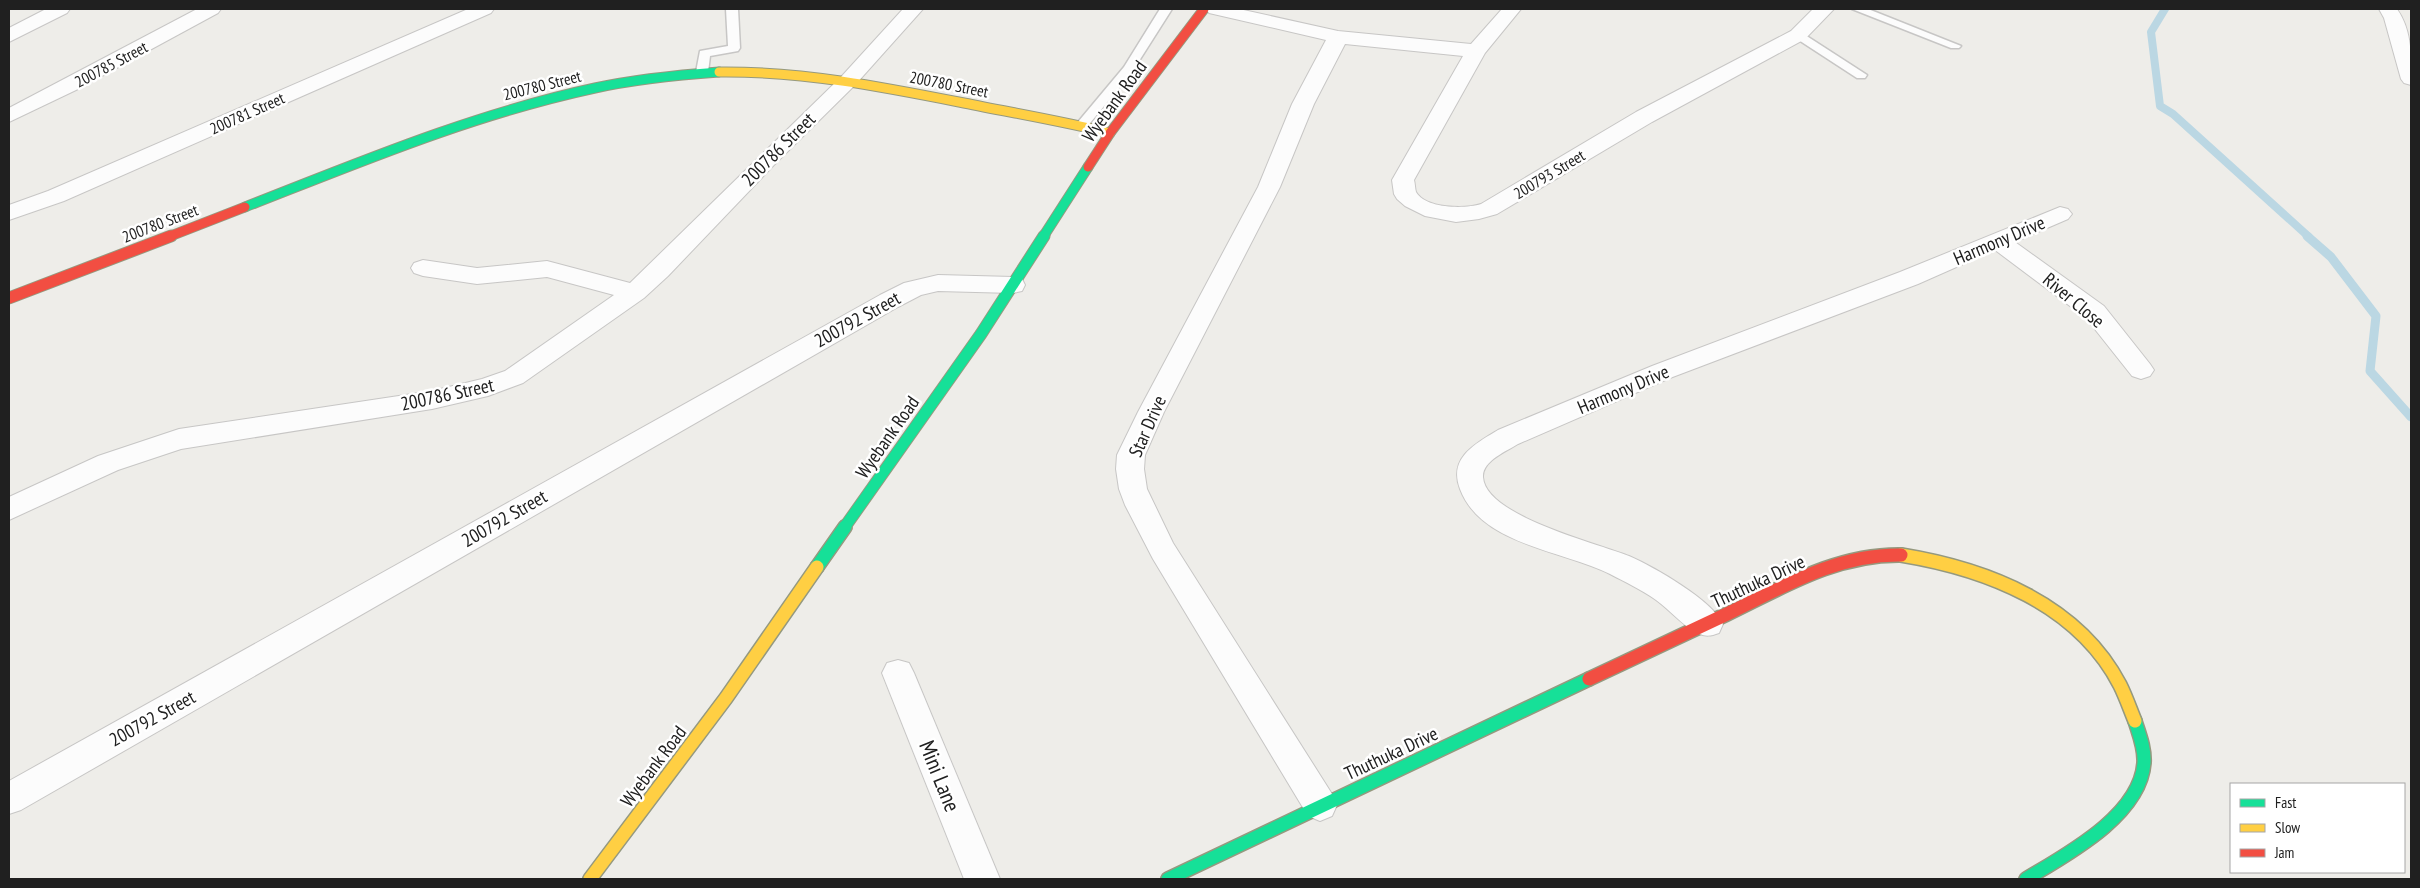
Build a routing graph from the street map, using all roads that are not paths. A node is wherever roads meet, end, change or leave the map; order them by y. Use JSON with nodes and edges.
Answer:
{"nodes":[{"id":1,"x":60,"y":9,"type":"edge"},
{"id":2,"x":211,"y":9,"type":"edge"},
{"id":3,"x":484,"y":9,"type":"edge"},
{"id":4,"x":732,"y":9,"type":"edge"},
{"id":5,"x":913,"y":9,"type":"edge"},
{"id":6,"x":1166,"y":9,"type":"edge"},
{"id":7,"x":1204,"y":9,"type":"edge"},
{"id":8,"x":1216,"y":9,"type":"edge"},
{"id":9,"x":1512,"y":9,"type":"edge"},
{"id":10,"x":1824,"y":9,"type":"edge"},
{"id":11,"x":1858,"y":9,"type":"edge"},
{"id":12,"x":2398,"y":14,"type":"edge"},
{"id":13,"x":9,"y":36,"type":"edge"},
{"id":14,"x":1798,"y":36,"type":"junction"},
{"id":15,"x":1338,"y":37,"type":"junction"},
{"id":16,"x":1955,"y":46,"type":"dead end"},
{"id":17,"x":1476,"y":51,"type":"junction"},
{"id":18,"x":702,"y":72,"type":"junction"},
{"id":19,"x":1861,"y":75,"type":"dead end"},
{"id":20,"x":2411,"y":80,"type":"edge"},
{"id":21,"x":848,"y":81,"type":"junction"},
{"id":22,"x":9,"y":116,"type":"edge"},
{"id":23,"x":1082,"y":125,"type":"junction"},
{"id":24,"x":1110,"y":133,"type":"junction"},
{"id":25,"x":9,"y":213,"type":"edge"},
{"id":26,"x":2060,"y":214,"type":"dead end"},
{"id":27,"x":1997,"y":240,"type":"junction"},
{"id":28,"x":423,"y":268,"type":"dead end"},
{"id":29,"x":1013,"y":285,"type":"junction"},
{"id":30,"x":635,"y":292,"type":"junction"},
{"id":31,"x":9,"y":298,"type":"edge"},
{"id":32,"x":2141,"y":370,"type":"dead end"},
{"id":33,"x":9,"y":509,"type":"edge"},
{"id":34,"x":1708,"y":624,"type":"junction"},
{"id":35,"x":898,"y":673,"type":"dead end"},
{"id":36,"x":9,"y":799,"type":"edge"},
{"id":37,"x":1320,"y":805,"type":"junction"},
{"id":38,"x":590,"y":879,"type":"edge"},
{"id":39,"x":982,"y":879,"type":"edge"},
{"id":40,"x":1168,"y":879,"type":"edge"},
{"id":41,"x":2026,"y":879,"type":"edge"}],
"edges":[{"from":1,"to":13,"type":"street"},
{"from":2,"to":22,"type":"street","name":"200785 Street"},
{"from":3,"to":25,"type":"street","name":"200781 Street"},
{"from":4,"to":18,"type":"lane"},
{"from":5,"to":21,"type":"street"},
{"from":6,"to":23,"type":"lane"},
{"from":7,"to":24,"type":"street","name":"Wyebank Road"},
{"from":8,"to":15,"type":"street"},
{"from":9,"to":17,"type":"street","name":"200793 Street"},
{"from":10,"to":14,"type":"street","name":"200793 Street"},
{"from":11,"to":16,"type":"lane"},
{"from":12,"to":20,"type":"street"},
{"from":14,"to":17,"type":"street","name":"200793 Street"},
{"from":14,"to":19,"type":"lane"},
{"from":15,"to":17,"type":"street"},
{"from":15,"to":37,"type":"street","name":"Star Drive"},
{"from":18,"to":21,"type":"street","name":"200780 Street"},
{"from":18,"to":31,"type":"street","name":"200780 Street"},
{"from":21,"to":23,"type":"street","name":"200780 Street"},
{"from":21,"to":30,"type":"street","name":"200786 Street"},
{"from":23,"to":24,"type":"street","name":"200780 Street"},
{"from":24,"to":29,"type":"street","name":"Wyebank Road"},
{"from":26,"to":27,"type":"street","name":"Harmony Drive"},
{"from":27,"to":32,"type":"street","name":"River Close"},
{"from":27,"to":34,"type":"street","name":"Harmony Drive"},
{"from":28,"to":30,"type":"street"},
{"from":29,"to":36,"type":"street","name":"200792 Street"},
{"from":29,"to":38,"type":"street","name":"Wyebank Road"},
{"from":30,"to":33,"type":"street","name":"200786 Street"},
{"from":34,"to":37,"type":"street","name":"Thuthuka Drive"},
{"from":34,"to":41,"type":"street","name":"Thuthuka Drive"},
{"from":35,"to":39,"type":"street","name":"Mini Lane"},
{"from":37,"to":40,"type":"street","name":"Thuthuka Drive"}]}
